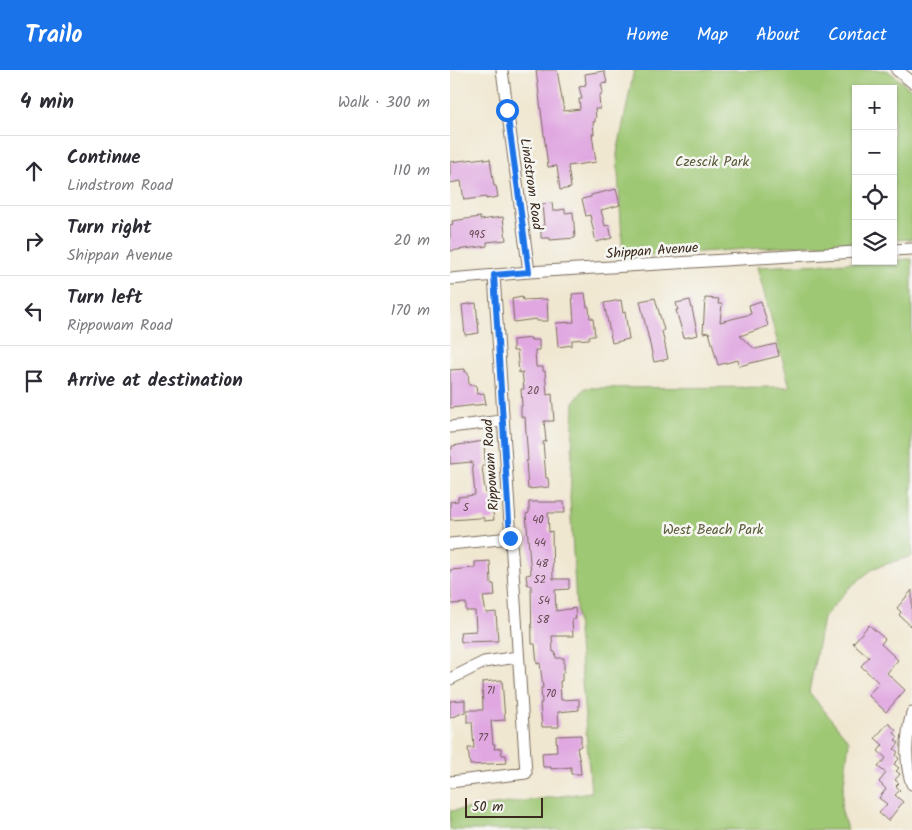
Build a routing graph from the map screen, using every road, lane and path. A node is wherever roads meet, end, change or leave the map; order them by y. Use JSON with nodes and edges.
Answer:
{"nodes":[{"id":1,"x":502,"y":70,"type":"edge"},
{"id":2,"x":897,"y":70,"type":"edge"},
{"id":3,"x":912,"y":82,"type":"edge"},
{"id":4,"x":912,"y":249,"type":"edge"},
{"id":5,"x":897,"y":250,"type":"edge"},
{"id":6,"x":852,"y":252,"type":"edge"},
{"id":7,"x":529,"y":272,"type":"junction"},
{"id":8,"x":494,"y":275,"type":"junction"},
{"id":9,"x":450,"y":279,"type":"edge"},
{"id":10,"x":502,"y":421,"type":"junction"},
{"id":11,"x":450,"y":426,"type":"edge"},
{"id":12,"x":510,"y":538,"type":"junction"},
{"id":13,"x":450,"y":544,"type":"edge"},
{"id":14,"x":518,"y":657,"type":"junction"},
{"id":15,"x":450,"y":679,"type":"edge"},
{"id":16,"x":912,"y":713,"type":"edge"},
{"id":17,"x":450,"y":782,"type":"edge"},
{"id":18,"x":912,"y":784,"type":"edge"}],
"edges":[{"from":1,"to":7,"type":"street","name":"Lindstrom Road"},
{"from":2,"to":3,"type":"street"},
{"from":4,"to":5,"type":"street"},
{"from":6,"to":7,"type":"street","name":"Shippan Avenue"},
{"from":7,"to":8,"type":"street","name":"Shippan Avenue"},
{"from":8,"to":9,"type":"street","name":"Shippan Avenue"},
{"from":8,"to":10,"type":"street","name":"Rippowam Road"},
{"from":10,"to":11,"type":"street"},
{"from":10,"to":12,"type":"street","name":"Rippowam Road"},
{"from":12,"to":13,"type":"street"},
{"from":12,"to":14,"type":"street","name":"Rippowam Road"},
{"from":14,"to":15,"type":"street"},
{"from":14,"to":17,"type":"street","name":"Rippowam Road"},
{"from":16,"to":18,"type":"street"}]}
